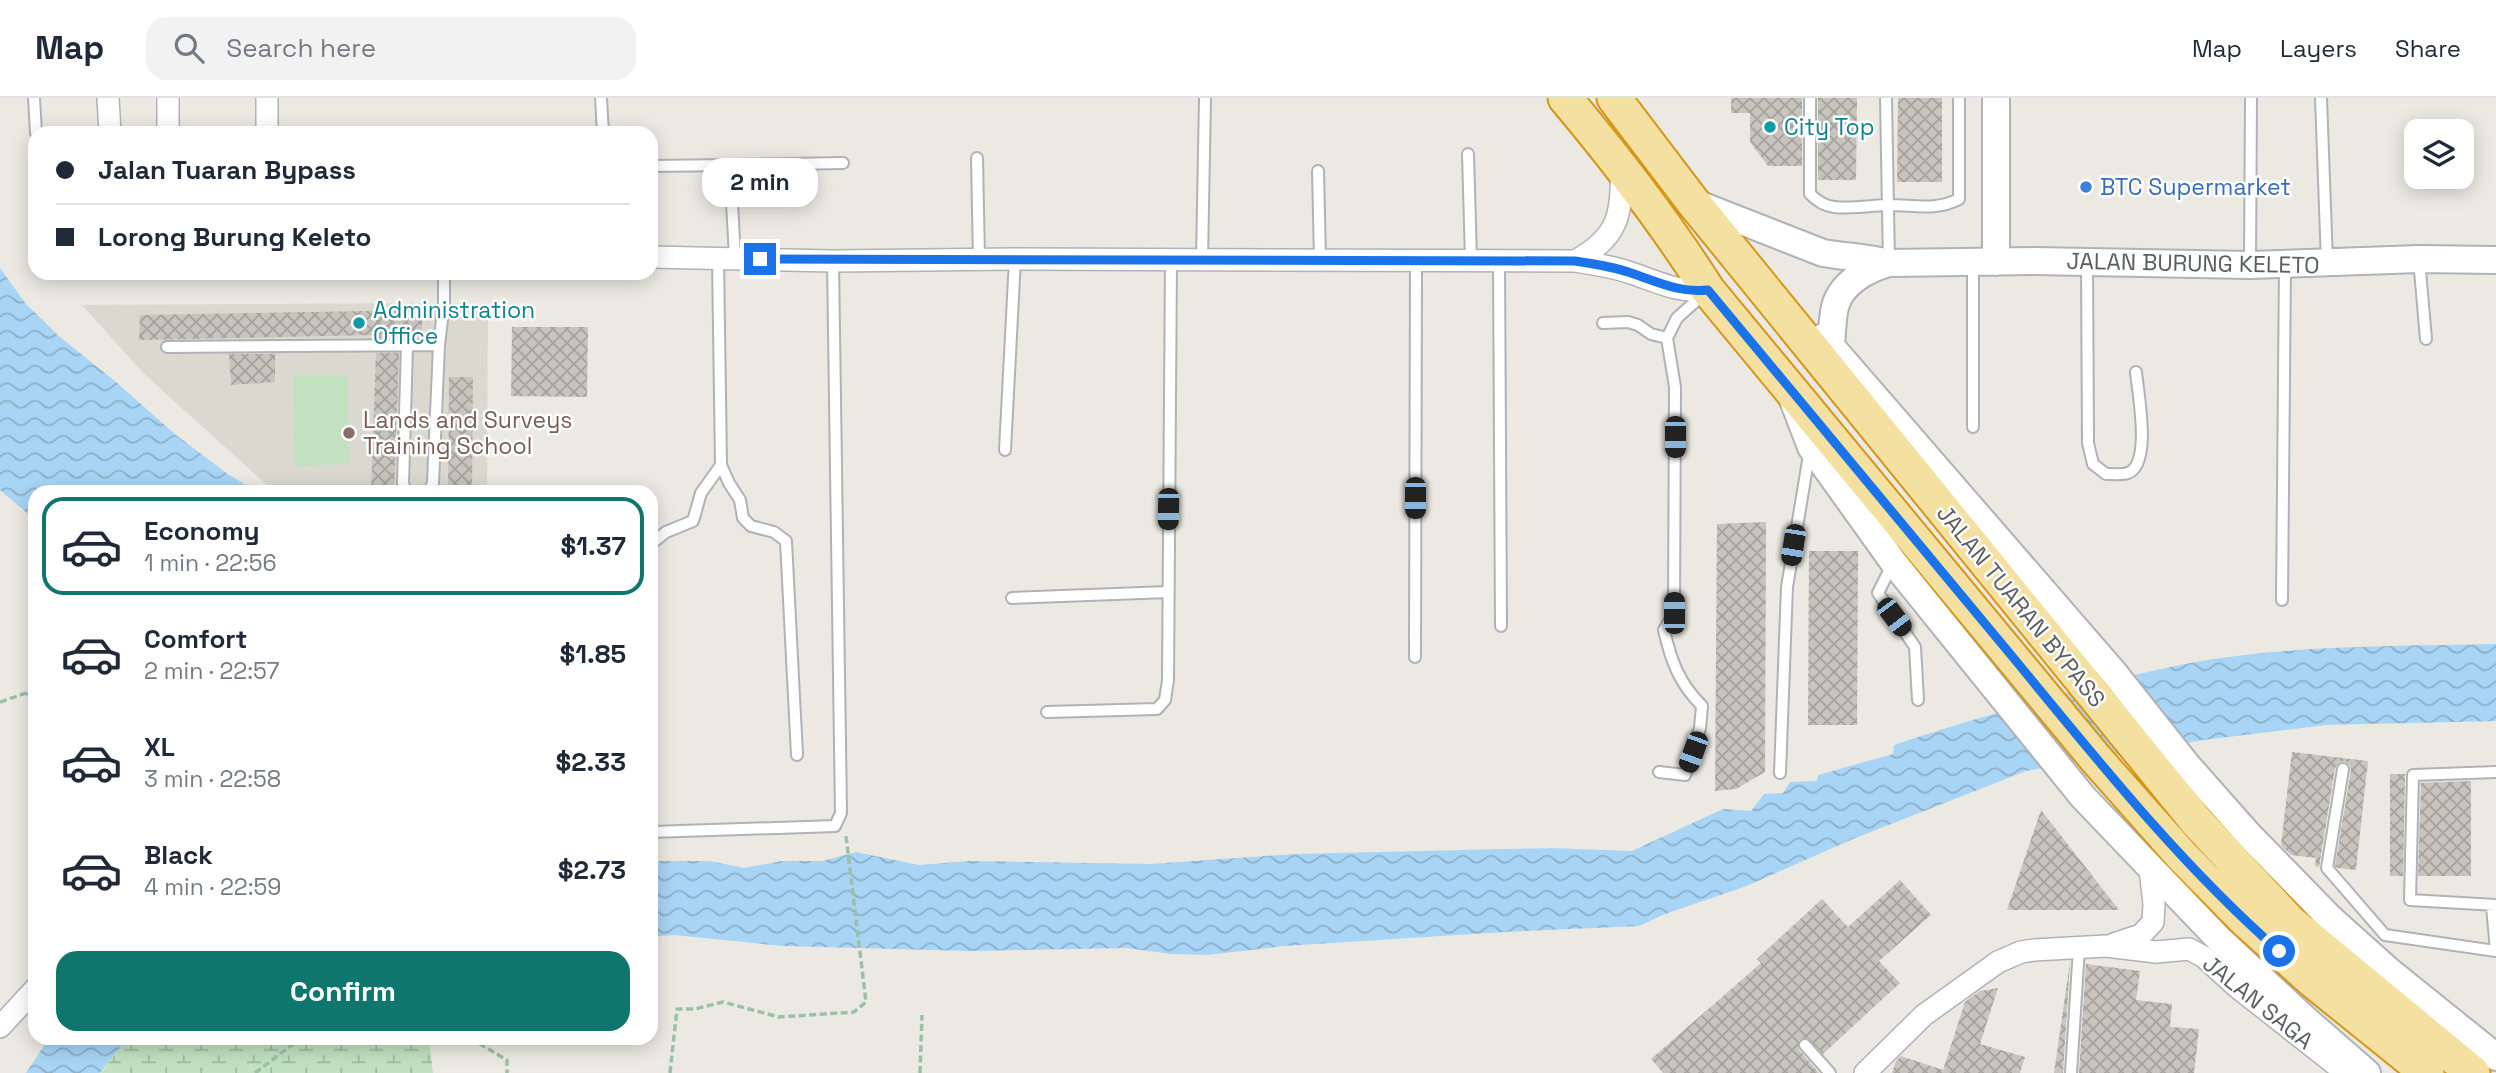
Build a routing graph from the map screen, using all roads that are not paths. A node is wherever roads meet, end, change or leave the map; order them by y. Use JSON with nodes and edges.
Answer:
{"nodes":[{"id":1,"x":34,"y":98,"type":"edge"},
{"id":2,"x":108,"y":98,"type":"edge"},
{"id":3,"x":168,"y":98,"type":"edge"},
{"id":4,"x":267,"y":98,"type":"edge"},
{"id":5,"x":601,"y":98,"type":"edge"},
{"id":6,"x":1205,"y":98,"type":"edge"},
{"id":7,"x":1566,"y":98,"type":"edge"},
{"id":8,"x":1582,"y":98,"type":"edge"},
{"id":9,"x":1614,"y":98,"type":"edge"},
{"id":10,"x":1810,"y":98,"type":"edge"},
{"id":11,"x":1885,"y":98,"type":"edge"},
{"id":12,"x":1959,"y":98,"type":"edge"},
{"id":13,"x":1996,"y":98,"type":"edge"},
{"id":14,"x":2251,"y":98,"type":"edge"},
{"id":15,"x":2321,"y":98,"type":"edge"},
{"id":16,"x":36,"y":126,"type":"edge"},
{"id":17,"x":110,"y":126,"type":"edge"},
{"id":18,"x":168,"y":126,"type":"edge"},
{"id":19,"x":267,"y":126,"type":"edge"},
{"id":20,"x":603,"y":126,"type":"edge"},
{"id":21,"x":1468,"y":155,"type":"dead end"},
{"id":22,"x":977,"y":158,"type":"dead end"},
{"id":23,"x":843,"y":163,"type":"dead end"},
{"id":24,"x":1621,"y":164,"type":"junction"},
{"id":25,"x":730,"y":165,"type":"junction"},
{"id":26,"x":658,"y":166,"type":"edge"},
{"id":27,"x":1318,"y":171,"type":"dead end"},
{"id":28,"x":1693,"y":202,"type":"junction"},
{"id":29,"x":1888,"y":205,"type":"junction"},
{"id":30,"x":658,"y":257,"type":"edge"},
{"id":31,"x":726,"y":258,"type":"junction"},
{"id":32,"x":979,"y":259,"type":"junction"},
{"id":33,"x":1015,"y":259,"type":"junction"},
{"id":34,"x":1320,"y":259,"type":"junction"},
{"id":35,"x":1416,"y":259,"type":"junction"},
{"id":36,"x":2419,"y":259,"type":"junction"},
{"id":37,"x":1171,"y":260,"type":"junction"},
{"id":38,"x":1202,"y":260,"type":"junction"},
{"id":39,"x":1471,"y":260,"type":"junction"},
{"id":40,"x":1499,"y":260,"type":"junction"},
{"id":41,"x":2496,"y":260,"type":"edge"},
{"id":42,"x":833,"y":261,"type":"junction"},
{"id":43,"x":1575,"y":261,"type":"junction"},
{"id":44,"x":1985,"y":262,"type":"junction"},
{"id":45,"x":2087,"y":262,"type":"junction"},
{"id":46,"x":1889,"y":263,"type":"junction"},
{"id":47,"x":2327,"y":264,"type":"junction"},
{"id":48,"x":2250,"y":265,"type":"junction"},
{"id":49,"x":2285,"y":265,"type":"junction"},
{"id":50,"x":444,"y":280,"type":"edge"},
{"id":51,"x":1708,"y":290,"type":"junction"},
{"id":52,"x":1603,"y":323,"type":"dead end"},
{"id":53,"x":1667,"y":338,"type":"junction"},
{"id":54,"x":2426,"y":339,"type":"dead end"},
{"id":55,"x":439,"y":345,"type":"junction"},
{"id":56,"x":407,"y":346,"type":"junction"},
{"id":57,"x":167,"y":347,"type":"dead end"},
{"id":58,"x":1831,"y":347,"type":"junction"},
{"id":59,"x":2136,"y":372,"type":"dead end"},
{"id":60,"x":1788,"y":386,"type":"junction"},
{"id":61,"x":1973,"y":427,"type":"dead end"},
{"id":62,"x":1811,"y":447,"type":"junction"},
{"id":63,"x":1005,"y":450,"type":"dead end"},
{"id":64,"x":721,"y":465,"type":"junction"},
{"id":65,"x":404,"y":485,"type":"edge"},
{"id":66,"x":432,"y":485,"type":"edge"},
{"id":67,"x":658,"y":538,"type":"edge"},
{"id":68,"x":1894,"y":563,"type":"junction"},
{"id":69,"x":1168,"y":593,"type":"junction"},
{"id":70,"x":1012,"y":598,"type":"dead end"},
{"id":71,"x":2282,"y":600,"type":"dead end"},
{"id":72,"x":1502,"y":626,"type":"dead end"},
{"id":73,"x":1415,"y":657,"type":"dead end"},
{"id":74,"x":1918,"y":700,"type":"dead end"},
{"id":75,"x":1047,"y":712,"type":"dead end"},
{"id":76,"x":797,"y":755,"type":"dead end"},
{"id":77,"x":2343,"y":769,"type":"dead end"},
{"id":78,"x":1659,"y":772,"type":"dead end"},
{"id":79,"x":2496,"y":772,"type":"edge"},
{"id":80,"x":1780,"y":773,"type":"dead end"},
{"id":81,"x":658,"y":832,"type":"edge"},
{"id":82,"x":2150,"y":869,"type":"junction"},
{"id":83,"x":2494,"y":906,"type":"edge"},
{"id":84,"x":2106,"y":946,"type":"junction"},
{"id":85,"x":2079,"y":948,"type":"junction"},
{"id":86,"x":2496,"y":951,"type":"edge"},
{"id":87,"x":28,"y":997,"type":"edge"},
{"id":88,"x":0,"y":1027,"type":"edge"},
{"id":89,"x":1805,"y":1045,"type":"dead end"},
{"id":90,"x":2496,"y":1057,"type":"edge"},
{"id":91,"x":2366,"y":1072,"type":"edge"},
{"id":92,"x":1830,"y":1073,"type":"edge"},
{"id":93,"x":1866,"y":1073,"type":"edge"},
{"id":94,"x":2071,"y":1073,"type":"edge"},
{"id":95,"x":2427,"y":1073,"type":"edge"},
{"id":96,"x":2473,"y":1073,"type":"edge"}],
"edges":[{"from":1,"to":16,"type":"lane"},
{"from":2,"to":17,"type":"street"},
{"from":3,"to":18,"type":"street"},
{"from":4,"to":19,"type":"street"},
{"from":5,"to":20,"type":"lane"},
{"from":6,"to":38,"type":"lane"},
{"from":7,"to":24,"type":"highway","name":"JALAN TUARAN BYPASS"},
{"from":8,"to":24,"type":"highway"},
{"from":9,"to":28,"type":"highway","name":"JALAN TUARAN BYPASS"},
{"from":10,"to":29,"type":"lane"},
{"from":11,"to":29,"type":"lane"},
{"from":12,"to":29,"type":"lane"},
{"from":13,"to":44,"type":"street"},
{"from":14,"to":48,"type":"lane"},
{"from":15,"to":47,"type":"lane"},
{"from":21,"to":39,"type":"lane"},
{"from":22,"to":32,"type":"lane"},
{"from":23,"to":25,"type":"lane"},
{"from":24,"to":43,"type":"street"},
{"from":24,"to":51,"type":"highway","name":"JALAN TUARAN BYPASS"},
{"from":25,"to":26,"type":"lane"},
{"from":25,"to":31,"type":"lane"},
{"from":27,"to":34,"type":"lane"},
{"from":28,"to":46,"type":"street","name":"JALAN BURUNG KELETO"},
{"from":28,"to":58,"type":"street"},
{"from":28,"to":96,"type":"highway","name":"JALAN TUARAN BYPASS"},
{"from":29,"to":46,"type":"lane"},
{"from":30,"to":31,"type":"street"},
{"from":31,"to":42,"type":"street"},
{"from":31,"to":64,"type":"lane"},
{"from":32,"to":33,"type":"street"},
{"from":32,"to":42,"type":"street"},
{"from":33,"to":37,"type":"street"},
{"from":33,"to":63,"type":"lane"},
{"from":34,"to":35,"type":"street"},
{"from":34,"to":38,"type":"street"},
{"from":35,"to":39,"type":"street"},
{"from":35,"to":73,"type":"lane"},
{"from":36,"to":41,"type":"street","name":"JALAN BURUNG KELETO"},
{"from":36,"to":47,"type":"street","name":"JALAN BURUNG KELETO"},
{"from":36,"to":54,"type":"lane"},
{"from":37,"to":38,"type":"street"},
{"from":37,"to":69,"type":"lane"},
{"from":39,"to":40,"type":"street"},
{"from":40,"to":43,"type":"street"},
{"from":40,"to":72,"type":"lane"},
{"from":42,"to":81,"type":"lane"},
{"from":43,"to":51,"type":"street"},
{"from":44,"to":45,"type":"street","name":"JALAN BURUNG KELETO"},
{"from":44,"to":46,"type":"street","name":"JALAN BURUNG KELETO"},
{"from":44,"to":61,"type":"lane"},
{"from":45,"to":48,"type":"street","name":"JALAN BURUNG KELETO"},
{"from":45,"to":59,"type":"lane"},
{"from":46,"to":58,"type":"street","name":"JALAN BURUNG KELETO"},
{"from":47,"to":49,"type":"street","name":"JALAN BURUNG KELETO"},
{"from":48,"to":49,"type":"street","name":"JALAN BURUNG KELETO"},
{"from":49,"to":71,"type":"lane"},
{"from":50,"to":55,"type":"lane"},
{"from":51,"to":53,"type":"lane"},
{"from":51,"to":60,"type":"highway","name":"JALAN TUARAN BYPASS"},
{"from":52,"to":53,"type":"lane"},
{"from":53,"to":78,"type":"lane"},
{"from":55,"to":56,"type":"lane"},
{"from":55,"to":66,"type":"lane"},
{"from":56,"to":57,"type":"lane"},
{"from":56,"to":65,"type":"lane"},
{"from":58,"to":90,"type":"street"},
{"from":60,"to":62,"type":"street"},
{"from":60,"to":95,"type":"highway","name":"JALAN TUARAN BYPASS"},
{"from":62,"to":68,"type":"street"},
{"from":62,"to":80,"type":"lane"},
{"from":64,"to":67,"type":"lane"},
{"from":64,"to":76,"type":"lane"},
{"from":68,"to":74,"type":"lane"},
{"from":68,"to":82,"type":"street"},
{"from":69,"to":70,"type":"lane"},
{"from":69,"to":75,"type":"lane"},
{"from":77,"to":86,"type":"lane"},
{"from":79,"to":83,"type":"lane"},
{"from":82,"to":84,"type":"street","name":"JALAN SAGA"},
{"from":82,"to":91,"type":"street"},
{"from":83,"to":86,"type":"lane"},
{"from":84,"to":85,"type":"street","name":"JALAN SAGA"},
{"from":84,"to":91,"type":"street","name":"JALAN SAGA"},
{"from":85,"to":93,"type":"street","name":"JALAN SAGA"},
{"from":85,"to":94,"type":"lane"},
{"from":87,"to":88,"type":"street"},
{"from":89,"to":92,"type":"lane"}]}
